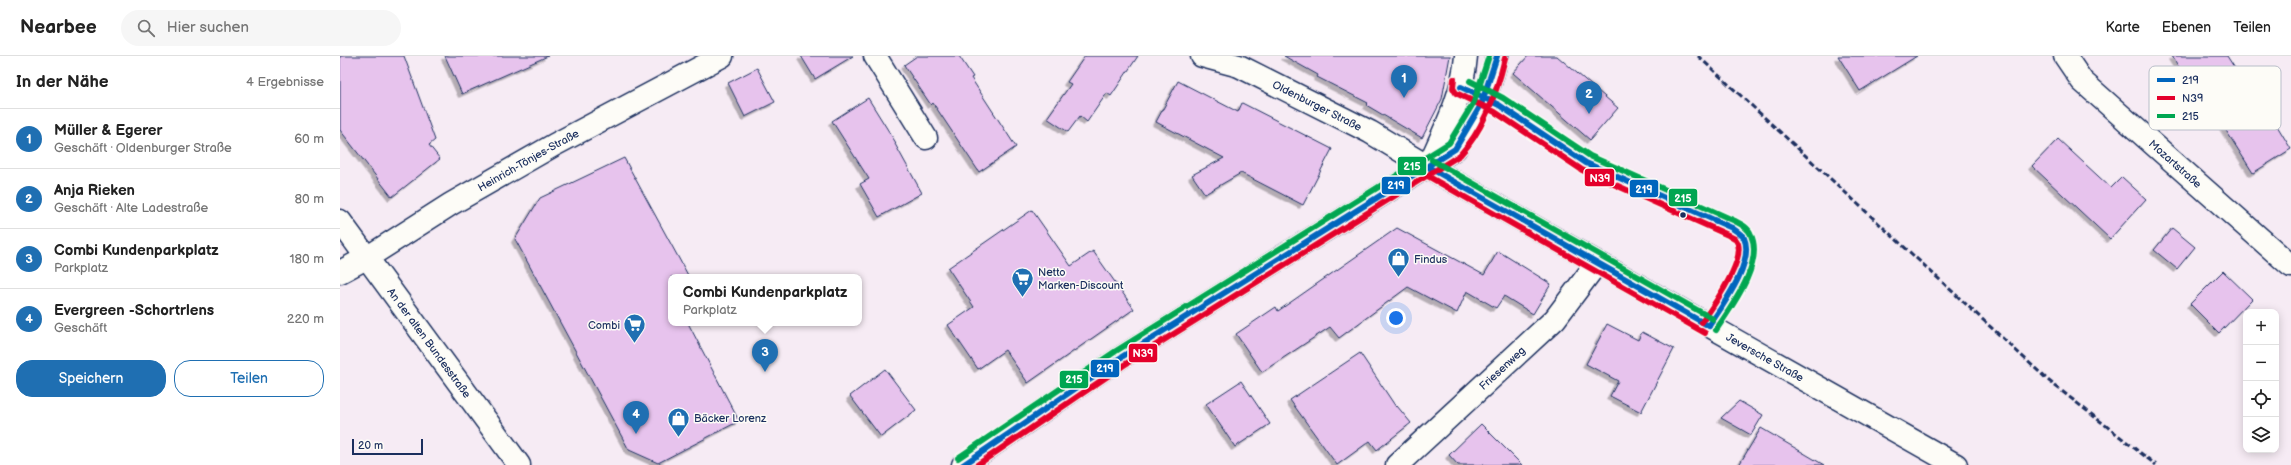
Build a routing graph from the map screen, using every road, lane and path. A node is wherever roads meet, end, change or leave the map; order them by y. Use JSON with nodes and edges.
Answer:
{"nodes":[{"id":1,"x":722,"y":56,"type":"edge"},
{"id":2,"x":874,"y":56,"type":"edge"},
{"id":3,"x":1202,"y":56,"type":"edge"},
{"id":4,"x":1466,"y":56,"type":"edge"},
{"id":5,"x":1497,"y":56,"type":"edge"},
{"id":6,"x":2065,"y":56,"type":"edge"},
{"id":7,"x":926,"y":138,"type":"dead end"},
{"id":8,"x":1428,"y":167,"type":"junction"},
{"id":9,"x":340,"y":220,"type":"edge"},
{"id":10,"x":368,"y":257,"type":"junction"},
{"id":11,"x":1597,"y":263,"type":"junction"},
{"id":12,"x":2291,"y":266,"type":"edge"},
{"id":13,"x":340,"y":272,"type":"edge"},
{"id":14,"x":519,"y":465,"type":"edge"},
{"id":15,"x":963,"y":465,"type":"edge"},
{"id":16,"x":1397,"y":465,"type":"edge"},
{"id":17,"x":1956,"y":465,"type":"edge"}],
"edges":[{"from":1,"to":10,"type":"street","name":"Heinrich-Tönjes-Straße"},
{"from":2,"to":7,"type":"street"},
{"from":3,"to":8,"type":"street","name":"Oldenburger Straße"},
{"from":4,"to":8,"type":"street"},
{"from":5,"to":8,"type":"street"},
{"from":6,"to":12,"type":"street","name":"Mozartstraße"},
{"from":8,"to":11,"type":"street","name":"Jeversche Straße"},
{"from":8,"to":15,"type":"street"},
{"from":9,"to":10,"type":"street","name":"An der alten Bundesstraße"},
{"from":10,"to":13,"type":"street","name":"Heinrich-Tönjes-Straße"},
{"from":10,"to":14,"type":"street","name":"An der alten Bundesstraße"},
{"from":11,"to":16,"type":"street","name":"Friesenweg"},
{"from":11,"to":17,"type":"street","name":"Jeversche Straße"}]}
